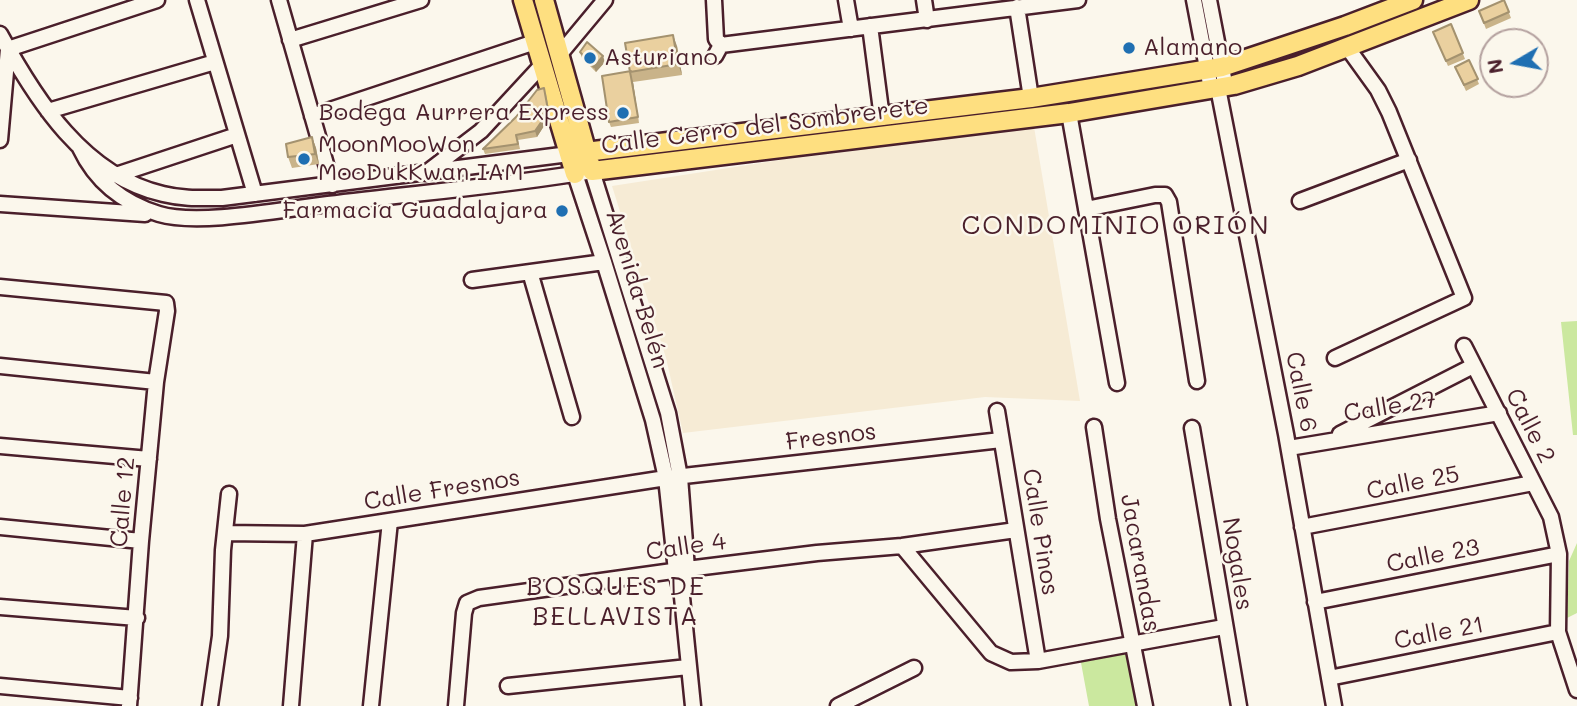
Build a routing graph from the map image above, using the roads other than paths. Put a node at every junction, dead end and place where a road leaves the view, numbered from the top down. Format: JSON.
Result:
{"nodes":[{"id":1,"x":157,"y":0,"type":"edge"},
{"id":2,"x":197,"y":0,"type":"edge"},
{"id":3,"x":279,"y":0,"type":"edge"},
{"id":4,"x":421,"y":0,"type":"edge"},
{"id":5,"x":523,"y":0,"type":"edge"},
{"id":6,"x":544,"y":0,"type":"edge"},
{"id":7,"x":605,"y":0,"type":"edge"},
{"id":8,"x":714,"y":0,"type":"edge"},
{"id":9,"x":846,"y":0,"type":"edge"},
{"id":10,"x":924,"y":0,"type":"edge"},
{"id":11,"x":1078,"y":0,"type":"edge"},
{"id":12,"x":1194,"y":0,"type":"edge"},
{"id":13,"x":1209,"y":0,"type":"edge"},
{"id":14,"x":1413,"y":0,"type":"edge"},
{"id":15,"x":1469,"y":0,"type":"edge"},
{"id":16,"x":1017,"y":8,"type":"junction"},
{"id":17,"x":927,"y":20,"type":"junction"},
{"id":18,"x":870,"y":26,"type":"junction"},
{"id":19,"x":851,"y":29,"type":"junction"},
{"id":20,"x":0,"y":34,"type":"edge"},
{"id":21,"x":290,"y":40,"type":"junction"},
{"id":22,"x":535,"y":42,"type":"junction"},
{"id":23,"x":1347,"y":47,"type":"junction"},
{"id":24,"x":8,"y":49,"type":"junction"},
{"id":25,"x":561,"y":54,"type":"junction"},
{"id":26,"x":215,"y":62,"type":"junction"},
{"id":27,"x":542,"y":65,"type":"junction"},
{"id":28,"x":1214,"y":68,"type":"junction"},
{"id":29,"x":3,"y":88,"type":"edge"},
{"id":30,"x":1218,"y":88,"type":"junction"},
{"id":31,"x":1031,"y":98,"type":"junction"},
{"id":32,"x":48,"y":111,"type":"junction"},
{"id":33,"x":1069,"y":113,"type":"junction"},
{"id":34,"x":312,"y":116,"type":"junction"},
{"id":35,"x":882,"y":118,"type":"junction"},
{"id":36,"x":237,"y":135,"type":"junction"},
{"id":37,"x":0,"y":139,"type":"edge"},
{"id":38,"x":80,"y":148,"type":"junction"},
{"id":39,"x":578,"y":153,"type":"junction"},
{"id":40,"x":1409,"y":160,"type":"junction"},
{"id":41,"x":583,"y":172,"type":"junction"},
{"id":42,"x":424,"y":174,"type":"junction"},
{"id":43,"x":116,"y":175,"type":"junction"},
{"id":44,"x":332,"y":185,"type":"junction"},
{"id":45,"x":255,"y":194,"type":"junction"},
{"id":46,"x":1300,"y":201,"type":"dead end"},
{"id":47,"x":0,"y":204,"type":"edge"},
{"id":48,"x":1086,"y":209,"type":"junction"},
{"id":49,"x":161,"y":215,"type":"junction"},
{"id":50,"x":604,"y":262,"type":"junction"},
{"id":51,"x":530,"y":272,"type":"junction"},
{"id":52,"x":472,"y":280,"type":"dead end"},
{"id":53,"x":0,"y":287,"type":"edge"},
{"id":54,"x":1464,"y":346,"type":"dead end"},
{"id":55,"x":1335,"y":358,"type":"dead end"},
{"id":56,"x":0,"y":366,"type":"edge"},
{"id":57,"x":1473,"y":366,"type":"junction"},
{"id":58,"x":1197,"y":381,"type":"dead end"},
{"id":59,"x":156,"y":382,"type":"junction"},
{"id":60,"x":1117,"y":383,"type":"dead end"},
{"id":61,"x":997,"y":411,"type":"dead end"},
{"id":62,"x":1499,"y":412,"type":"junction"},
{"id":63,"x":572,"y":417,"type":"dead end"},
{"id":64,"x":1094,"y":427,"type":"dead end"},
{"id":65,"x":1192,"y":428,"type":"dead end"},
{"id":66,"x":1001,"y":440,"type":"junction"},
{"id":67,"x":1326,"y":441,"type":"junction"},
{"id":68,"x":0,"y":446,"type":"edge"},
{"id":69,"x":1289,"y":448,"type":"junction"},
{"id":70,"x":149,"y":459,"type":"junction"},
{"id":71,"x":673,"y":478,"type":"junction"},
{"id":72,"x":1533,"y":483,"type":"junction"},
{"id":73,"x":229,"y":494,"type":"dead end"},
{"id":74,"x":390,"y":521,"type":"junction"},
{"id":75,"x":0,"y":527,"type":"edge"},
{"id":76,"x":1303,"y":527,"type":"junction"},
{"id":77,"x":1016,"y":530,"type":"junction"},
{"id":78,"x":225,"y":533,"type":"junction"},
{"id":79,"x":305,"y":534,"type":"junction"},
{"id":80,"x":141,"y":541,"type":"junction"},
{"id":81,"x":902,"y":546,"type":"junction"},
{"id":82,"x":1559,"y":554,"type":"junction"},
{"id":83,"x":682,"y":570,"type":"junction"},
{"id":84,"x":1315,"y":602,"type":"junction"},
{"id":85,"x":0,"y":607,"type":"edge"},
{"id":86,"x":137,"y":618,"type":"junction"},
{"id":87,"x":1224,"y":627,"type":"junction"},
{"id":88,"x":1558,"y":632,"type":"junction"},
{"id":89,"x":1132,"y":644,"type":"junction"},
{"id":90,"x":1038,"y":661,"type":"junction"},
{"id":91,"x":688,"y":667,"type":"junction"},
{"id":92,"x":914,"y":668,"type":"dead end"},
{"id":93,"x":1329,"y":678,"type":"junction"},
{"id":94,"x":0,"y":686,"type":"edge"},
{"id":95,"x":508,"y":686,"type":"dead end"},
{"id":96,"x":1577,"y":690,"type":"edge"},
{"id":97,"x":130,"y":702,"type":"edge"},
{"id":98,"x":210,"y":706,"type":"edge"},
{"id":99,"x":291,"y":706,"type":"edge"},
{"id":100,"x":371,"y":706,"type":"edge"},
{"id":101,"x":456,"y":706,"type":"edge"},
{"id":102,"x":693,"y":706,"type":"edge"},
{"id":103,"x":838,"y":706,"type":"edge"},
{"id":104,"x":1145,"y":706,"type":"edge"},
{"id":105,"x":1239,"y":706,"type":"edge"},
{"id":106,"x":1334,"y":706,"type":"edge"}],
"edges":[{"from":1,"to":24,"type":"street"},
{"from":2,"to":26,"type":"street"},
{"from":3,"to":21,"type":"street"},
{"from":4,"to":21,"type":"street"},
{"from":5,"to":22,"type":"main road","name":"Avenida Belén"},
{"from":6,"to":25,"type":"main road","name":"Avenida Belén"},
{"from":7,"to":25,"type":"street"},
{"from":8,"to":19,"type":"street"},
{"from":9,"to":19,"type":"street"},
{"from":10,"to":17,"type":"street"},
{"from":11,"to":16,"type":"street"},
{"from":12,"to":28,"type":"street"},
{"from":13,"to":28,"type":"street"},
{"from":14,"to":28,"type":"main road","name":"Calle Cerro del Sombrerete"},
{"from":15,"to":23,"type":"main road","name":"Calle Cerro del Sombrerete"},
{"from":16,"to":17,"type":"street"},
{"from":16,"to":31,"type":"street"},
{"from":17,"to":18,"type":"street"},
{"from":18,"to":19,"type":"street"},
{"from":18,"to":35,"type":"street"},
{"from":20,"to":24,"type":"street","name":"Calle Cerro del Sombrerete"},
{"from":21,"to":34,"type":"street"},
{"from":22,"to":27,"type":"main road","name":"Avenida Belén"},
{"from":22,"to":34,"type":"street"},
{"from":23,"to":30,"type":"main road","name":"Calle Cerro del Sombrerete"},
{"from":23,"to":40,"type":"street"},
{"from":24,"to":29,"type":"street"},
{"from":24,"to":32,"type":"street","name":"Calle Cerro del Sombrerete"},
{"from":25,"to":39,"type":"main road","name":"Avenida Belén"},
{"from":26,"to":32,"type":"street"},
{"from":26,"to":36,"type":"street"},
{"from":27,"to":39,"type":"main road","name":"Avenida Belén"},
{"from":27,"to":42,"type":"street"},
{"from":28,"to":30,"type":"street","name":"Calle 6"},
{"from":28,"to":31,"type":"main road","name":"Calle Cerro del Sombrerete"},
{"from":29,"to":37,"type":"street"},
{"from":30,"to":33,"type":"main road","name":"Calle Cerro del Sombrerete"},
{"from":30,"to":69,"type":"street","name":"Calle 6"},
{"from":31,"to":35,"type":"main road","name":"Calle Cerro del Sombrerete"},
{"from":32,"to":38,"type":"street","name":"Calle Cerro del Sombrerete"},
{"from":33,"to":41,"type":"main road","name":"Calle Cerro del Sombrerete"},
{"from":33,"to":48,"type":"street"},
{"from":34,"to":44,"type":"street"},
{"from":35,"to":39,"type":"main road","name":"Calle Cerro del Sombrerete"},
{"from":36,"to":43,"type":"street"},
{"from":36,"to":45,"type":"street"},
{"from":38,"to":43,"type":"street","name":"Calle Cerro del Sombrerete"},
{"from":38,"to":49,"type":"street","name":"Calle Cerro del Sombrerete"},
{"from":39,"to":41,"type":"main road","name":"Avenida Belén"},
{"from":39,"to":42,"type":"street","name":"Calle Cerro del Sombrerete"},
{"from":40,"to":46,"type":"street"},
{"from":40,"to":55,"type":"street"},
{"from":41,"to":49,"type":"street","name":"Calle Cerro del Sombrerete"},
{"from":41,"to":50,"type":"street","name":"Avenida Belén"},
{"from":41,"to":71,"type":"street","name":"Avenida Belén"},
{"from":42,"to":44,"type":"street","name":"Calle Cerro del Sombrerete"},
{"from":43,"to":45,"type":"street","name":"Calle Cerro del Sombrerete"},
{"from":44,"to":45,"type":"street","name":"Calle Cerro del Sombrerete"},
{"from":47,"to":49,"type":"street"},
{"from":48,"to":58,"type":"street"},
{"from":48,"to":60,"type":"street"},
{"from":50,"to":51,"type":"street"},
{"from":50,"to":71,"type":"street","name":"Avenida Belén"},
{"from":51,"to":52,"type":"street"},
{"from":51,"to":63,"type":"street"},
{"from":53,"to":59,"type":"street","name":"Calle 12"},
{"from":54,"to":57,"type":"street","name":"Calle 2"},
{"from":56,"to":59,"type":"street"},
{"from":57,"to":62,"type":"street","name":"Calle 2"},
{"from":57,"to":67,"type":"street"},
{"from":59,"to":70,"type":"street","name":"Calle 12"},
{"from":61,"to":66,"type":"street","name":"Calle Pinos"},
{"from":62,"to":67,"type":"street","name":"Calle 27"},
{"from":62,"to":72,"type":"street","name":"Calle 2"},
{"from":64,"to":89,"type":"street","name":"Jacarandas"},
{"from":65,"to":87,"type":"street","name":"Nogales"},
{"from":66,"to":71,"type":"street","name":"Fresnos"},
{"from":66,"to":77,"type":"street","name":"Calle Pinos"},
{"from":67,"to":69,"type":"street","name":"Calle 27"},
{"from":68,"to":70,"type":"street"},
{"from":69,"to":76,"type":"street","name":"Calle 6"},
{"from":70,"to":80,"type":"street","name":"Calle 12"},
{"from":71,"to":74,"type":"street","name":"Calle Fresnos"},
{"from":71,"to":83,"type":"street","name":"Avenida Belén"},
{"from":72,"to":76,"type":"street","name":"Calle 25"},
{"from":72,"to":82,"type":"street","name":"Calle 2"},
{"from":73,"to":78,"type":"street"},
{"from":74,"to":79,"type":"street","name":"Calle Fresnos"},
{"from":74,"to":100,"type":"street"},
{"from":75,"to":80,"type":"street"},
{"from":76,"to":84,"type":"street","name":"Calle 6"},
{"from":77,"to":81,"type":"street","name":"Calle 4"},
{"from":77,"to":90,"type":"street","name":"Calle Pinos"},
{"from":78,"to":79,"type":"street","name":"Calle Fresnos"},
{"from":78,"to":98,"type":"street"},
{"from":79,"to":99,"type":"street"},
{"from":80,"to":86,"type":"street","name":"Calle 12"},
{"from":81,"to":83,"type":"street","name":"Calle 4"},
{"from":81,"to":90,"type":"street"},
{"from":82,"to":84,"type":"street","name":"Calle 23"},
{"from":82,"to":88,"type":"street","name":"Calle 2"},
{"from":83,"to":91,"type":"street","name":"Avenida Belén"},
{"from":83,"to":101,"type":"street","name":"Calle 4"},
{"from":84,"to":93,"type":"street","name":"Calle 6"},
{"from":85,"to":86,"type":"street"},
{"from":86,"to":97,"type":"street","name":"Calle 12"},
{"from":87,"to":89,"type":"street"},
{"from":87,"to":105,"type":"street","name":"Nogales"},
{"from":88,"to":93,"type":"street","name":"Calle 21"},
{"from":88,"to":96,"type":"street","name":"Calle 2"},
{"from":89,"to":90,"type":"street"},
{"from":89,"to":104,"type":"street","name":"Jacarandas"},
{"from":91,"to":95,"type":"street"},
{"from":91,"to":102,"type":"street","name":"Avenida Belén"},
{"from":92,"to":103,"type":"street"},
{"from":93,"to":106,"type":"street","name":"Calle 6"},
{"from":94,"to":97,"type":"street"}]}
